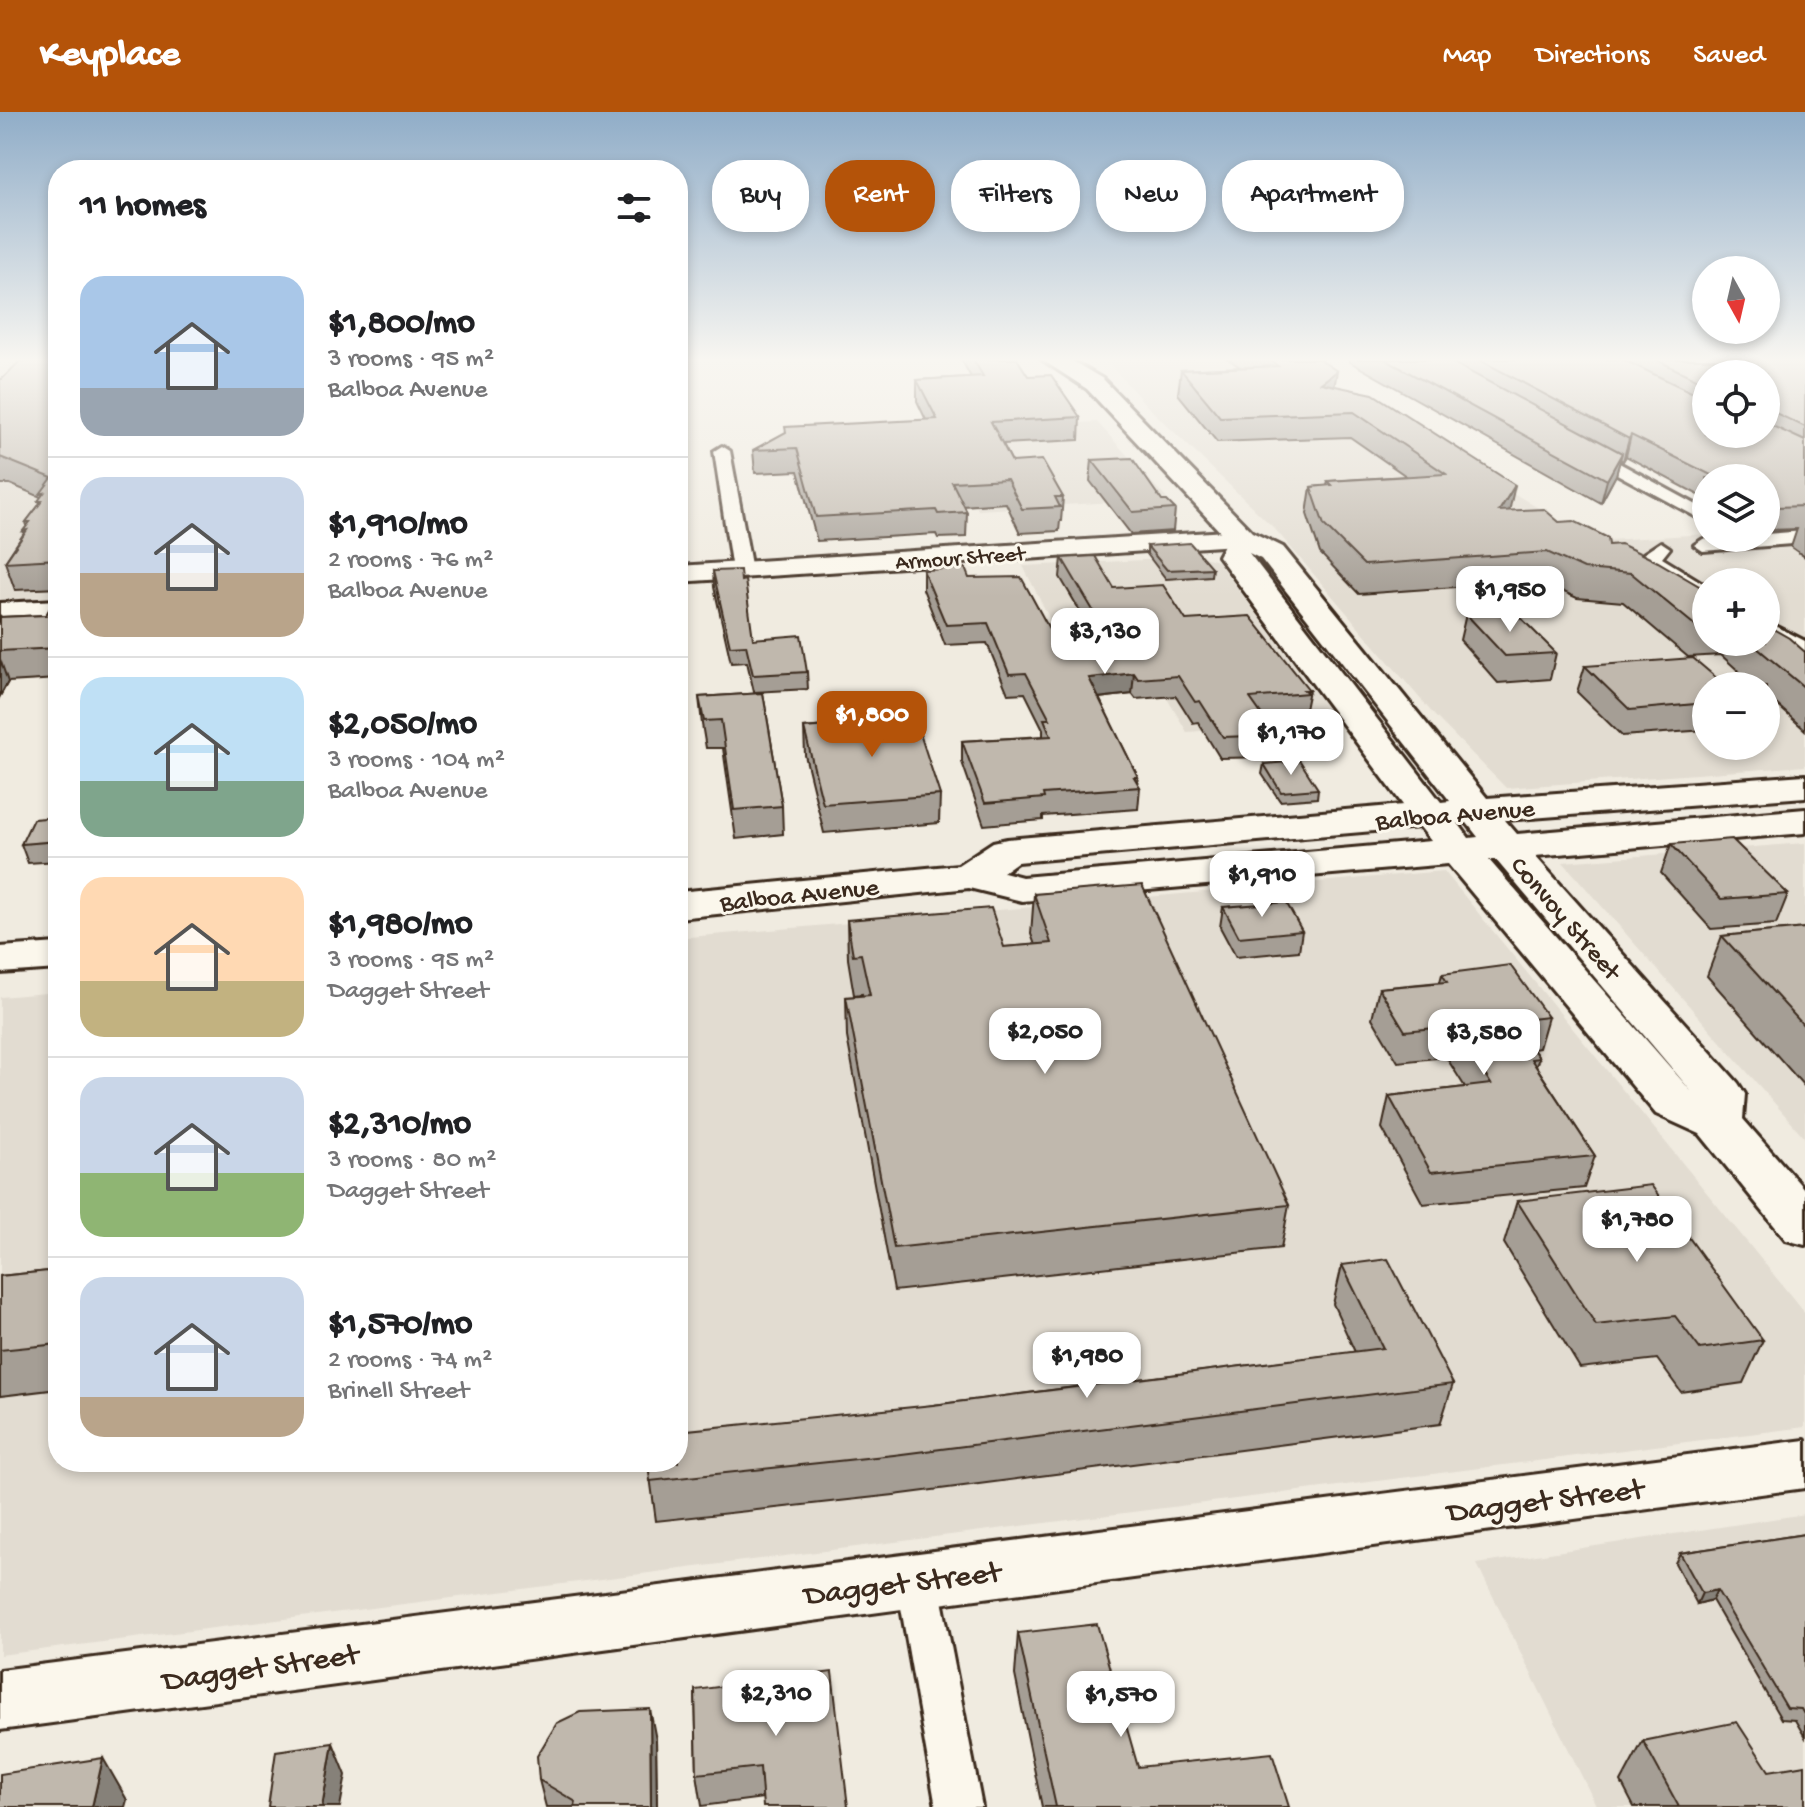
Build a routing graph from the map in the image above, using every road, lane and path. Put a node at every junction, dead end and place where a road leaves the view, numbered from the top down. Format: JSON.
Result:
{"nodes":[{"id":1,"x":1147,"y":438,"type":"edge"},
{"id":2,"x":1564,"y":438,"type":"edge"},
{"id":3,"x":722,"y":451,"type":"dead end"},
{"id":4,"x":1692,"y":509,"type":"edge"},
{"id":5,"x":1805,"y":537,"type":"edge"},
{"id":6,"x":1242,"y":538,"type":"junction"},
{"id":7,"x":1780,"y":538,"type":"edge"},
{"id":8,"x":1657,"y":555,"type":"dead end"},
{"id":9,"x":742,"y":570,"type":"junction"},
{"id":10,"x":688,"y":573,"type":"edge"},
{"id":11,"x":1692,"y":582,"type":"edge"},
{"id":12,"x":48,"y":610,"type":"edge"},
{"id":13,"x":0,"y":612,"type":"edge"},
{"id":14,"x":1780,"y":635,"type":"edge"},
{"id":15,"x":1805,"y":650,"type":"edge"},
{"id":16,"x":1805,"y":786,"type":"edge"},
{"id":17,"x":1478,"y":810,"type":"junction"},
{"id":18,"x":1805,"y":821,"type":"edge"},
{"id":19,"x":1443,"y":831,"type":"junction"},
{"id":20,"x":1505,"y":845,"type":"junction"},
{"id":21,"x":688,"y":904,"type":"edge"},
{"id":22,"x":48,"y":957,"type":"edge"},
{"id":23,"x":0,"y":960,"type":"edge"},
{"id":24,"x":1718,"y":1122,"type":"junction"},
{"id":25,"x":1805,"y":1226,"type":"edge"},
{"id":26,"x":1805,"y":1464,"type":"edge"},
{"id":27,"x":917,"y":1579,"type":"junction"},
{"id":28,"x":0,"y":1700,"type":"edge"},
{"id":29,"x":959,"y":1807,"type":"edge"}],
"edges":[{"from":1,"to":6,"type":"main road","name":"Convoy Street"},
{"from":2,"to":4,"type":"street"},
{"from":3,"to":9,"type":"street"},
{"from":5,"to":7,"type":"street"},
{"from":6,"to":9,"type":"street","name":"Armour Street"},
{"from":6,"to":17,"type":"main road","name":"Convoy Street"},
{"from":6,"to":19,"type":"main road","name":"Convoy Street"},
{"from":8,"to":11,"type":"street"},
{"from":9,"to":10,"type":"street","name":"Armour Street"},
{"from":12,"to":13,"type":"street"},
{"from":14,"to":15,"type":"street"},
{"from":16,"to":17,"type":"main road","name":"Balboa Avenue"},
{"from":17,"to":19,"type":"main road","name":"Balboa Avenue"},
{"from":17,"to":20,"type":"main road","name":"Convoy Street"},
{"from":18,"to":20,"type":"main road","name":"Balboa Avenue"},
{"from":19,"to":20,"type":"main road","name":"Balboa Avenue"},
{"from":19,"to":21,"type":"main road","name":"Balboa Avenue"},
{"from":19,"to":24,"type":"main road","name":"Convoy Street"},
{"from":20,"to":24,"type":"main road","name":"Convoy Street"},
{"from":22,"to":23,"type":"main road"},
{"from":24,"to":25,"type":"main road","name":"Convoy Street"},
{"from":26,"to":27,"type":"street","name":"Dagget Street"},
{"from":27,"to":28,"type":"street","name":"Dagget Street"},
{"from":27,"to":29,"type":"street"}]}
